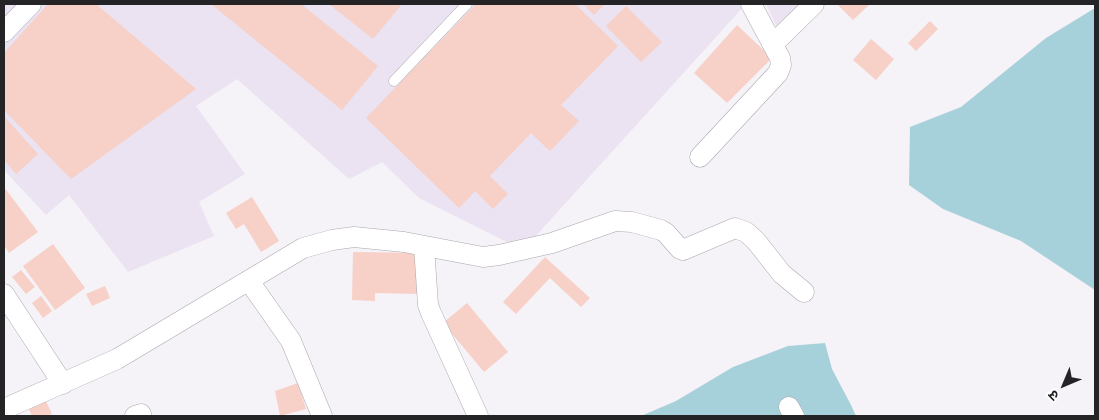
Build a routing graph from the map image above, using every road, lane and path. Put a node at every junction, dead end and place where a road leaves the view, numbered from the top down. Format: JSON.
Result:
{"nodes":[{"id":1,"x":31,"y":4,"type":"edge"},
{"id":2,"x":467,"y":4,"type":"edge"},
{"id":3,"x":751,"y":4,"type":"edge"},
{"id":4,"x":814,"y":4,"type":"edge"},
{"id":5,"x":4,"y":32,"type":"edge"},
{"id":6,"x":773,"y":44,"type":"junction"},
{"id":7,"x":394,"y":81,"type":"dead end"},
{"id":8,"x":700,"y":157,"type":"dead end"},
{"id":9,"x":424,"y":246,"type":"junction"},
{"id":10,"x":249,"y":281,"type":"junction"},
{"id":11,"x":804,"y":292,"type":"dead end"},
{"id":12,"x":4,"y":294,"type":"edge"},
{"id":13,"x":63,"y":384,"type":"junction"},
{"id":14,"x":4,"y":409,"type":"edge"},
{"id":15,"x":322,"y":416,"type":"edge"},
{"id":16,"x":478,"y":416,"type":"edge"}],
"edges":[{"from":1,"to":5,"type":"street"},
{"from":2,"to":7,"type":"lane"},
{"from":3,"to":6,"type":"street"},
{"from":4,"to":6,"type":"street"},
{"from":6,"to":8,"type":"street"},
{"from":9,"to":10,"type":"street"},
{"from":9,"to":11,"type":"street"},
{"from":9,"to":16,"type":"street"},
{"from":10,"to":13,"type":"street"},
{"from":10,"to":15,"type":"street"},
{"from":12,"to":13,"type":"street"},
{"from":13,"to":14,"type":"street"}]}
